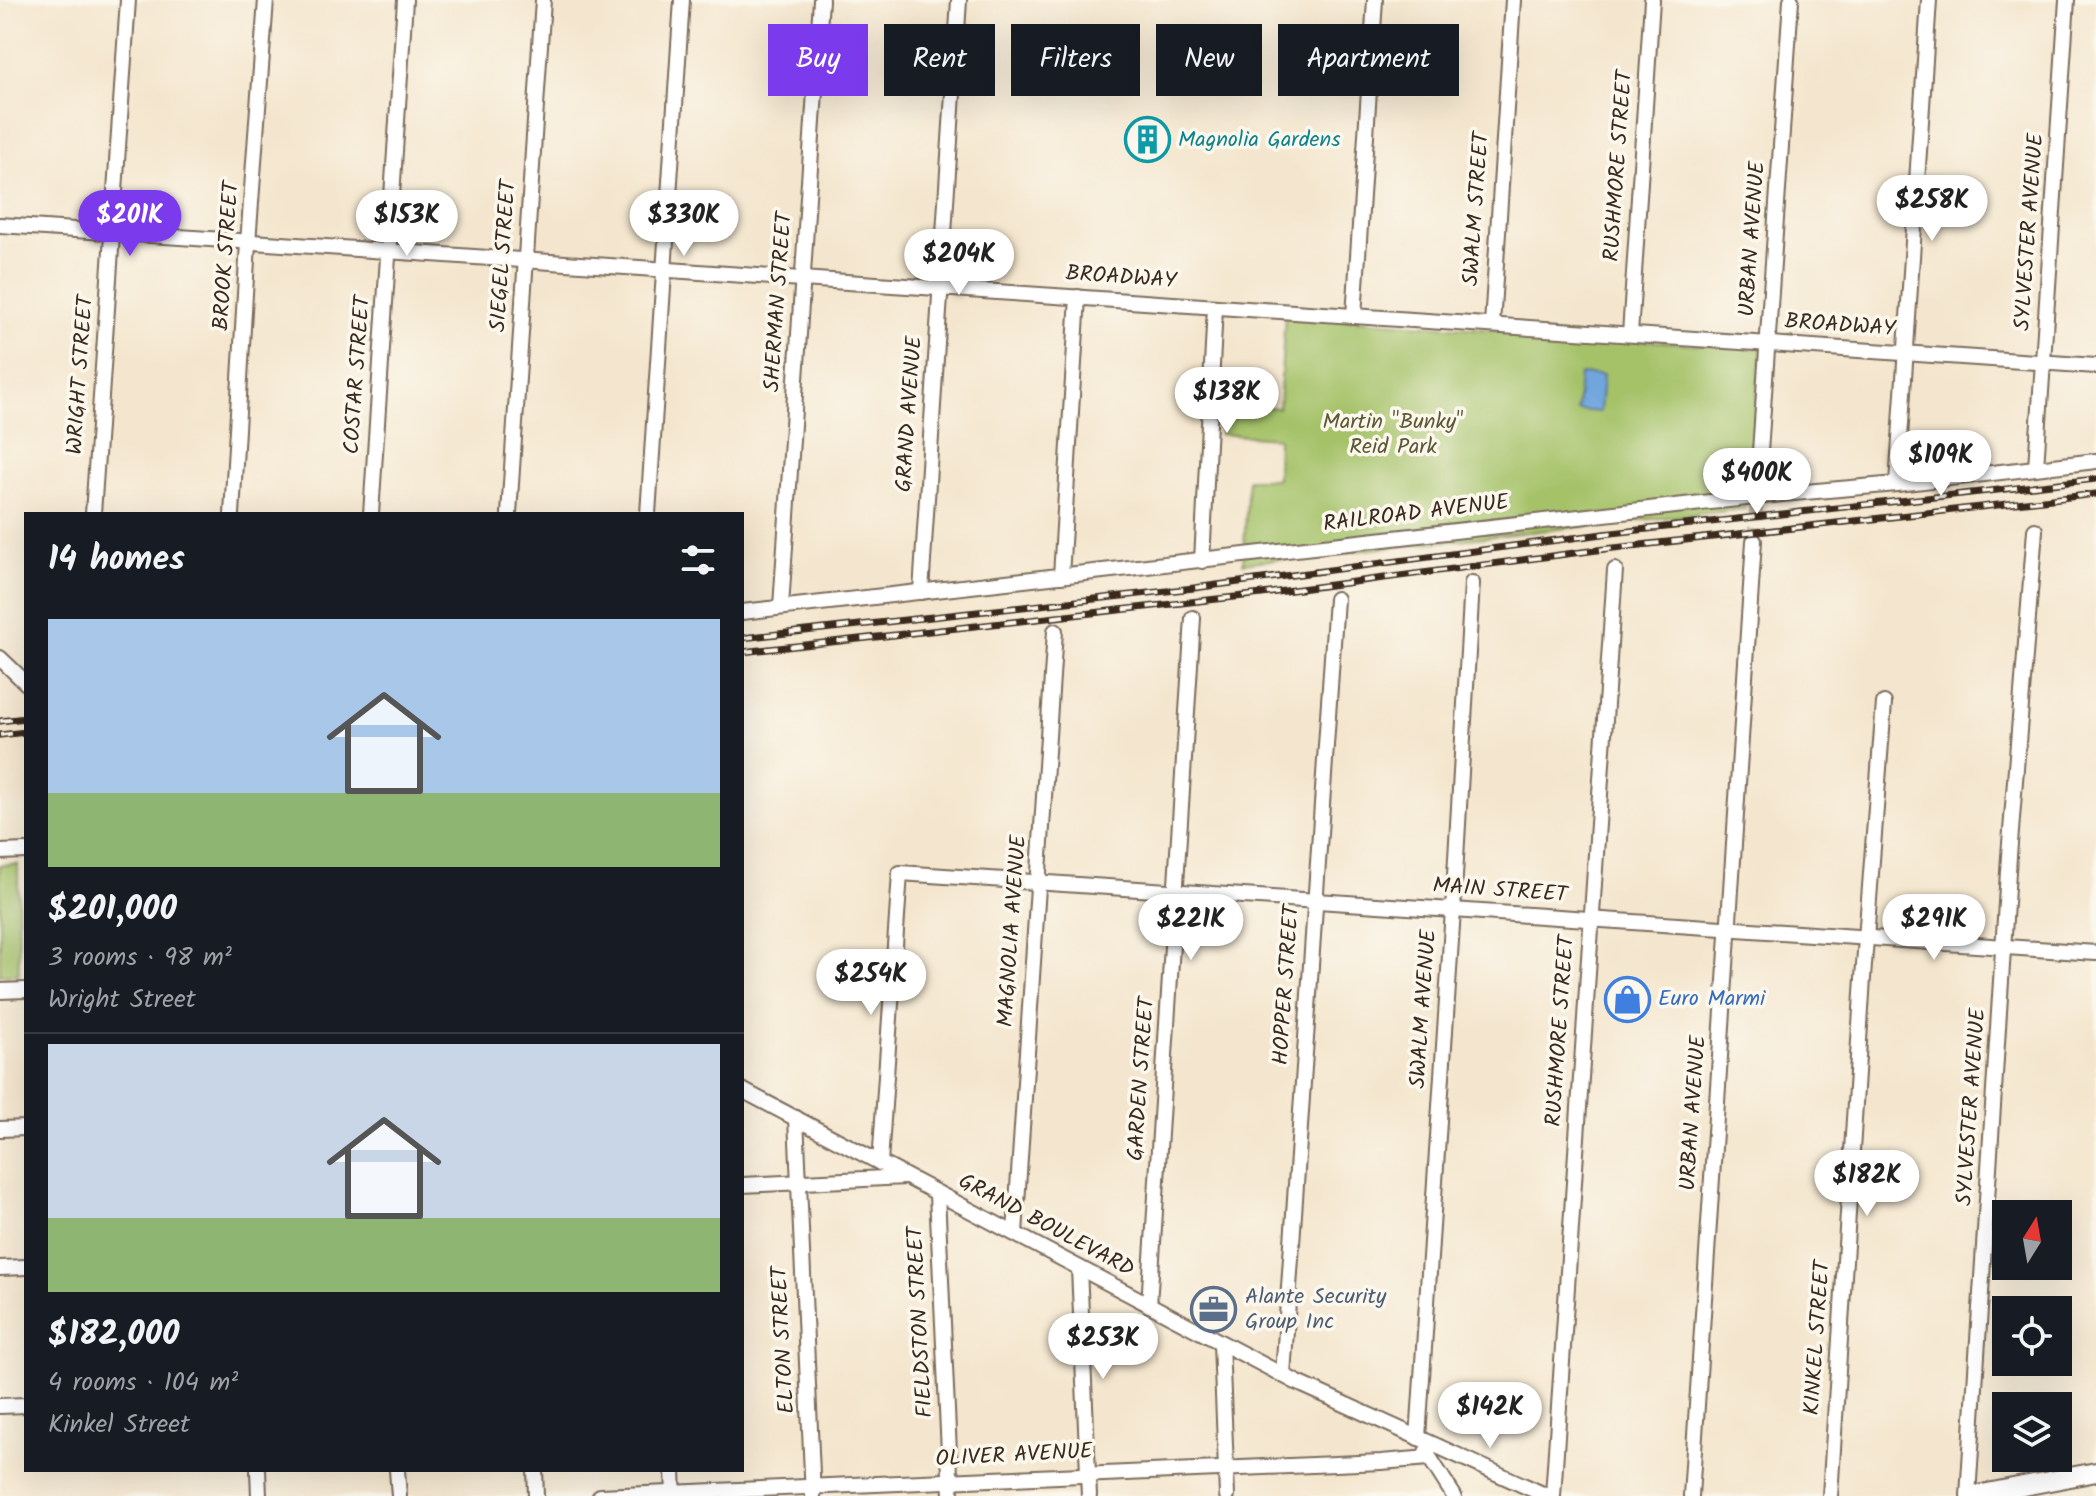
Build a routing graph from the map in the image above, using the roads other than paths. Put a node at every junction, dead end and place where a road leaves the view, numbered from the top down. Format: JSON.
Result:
{"nodes":[{"id":1,"x":128,"y":0,"type":"edge"},
{"id":2,"x":266,"y":0,"type":"edge"},
{"id":3,"x":405,"y":0,"type":"edge"},
{"id":4,"x":543,"y":0,"type":"edge"},
{"id":5,"x":682,"y":0,"type":"edge"},
{"id":6,"x":821,"y":0,"type":"edge"},
{"id":7,"x":959,"y":0,"type":"edge"},
{"id":8,"x":1375,"y":0,"type":"edge"},
{"id":9,"x":1513,"y":0,"type":"edge"},
{"id":10,"x":1652,"y":0,"type":"edge"},
{"id":11,"x":1791,"y":0,"type":"edge"},
{"id":12,"x":1929,"y":0,"type":"edge"},
{"id":13,"x":2067,"y":0,"type":"edge"},
{"id":14,"x":0,"y":225,"type":"edge"},
{"id":15,"x":113,"y":232,"type":"junction"},
{"id":16,"x":248,"y":243,"type":"junction"},
{"id":17,"x":388,"y":252,"type":"junction"},
{"id":18,"x":526,"y":260,"type":"junction"},
{"id":19,"x":664,"y":270,"type":"junction"},
{"id":20,"x":802,"y":279,"type":"junction"},
{"id":21,"x":940,"y":288,"type":"junction"},
{"id":22,"x":1078,"y":297,"type":"junction"},
{"id":23,"x":1215,"y":307,"type":"junction"},
{"id":24,"x":1354,"y":316,"type":"junction"},
{"id":25,"x":1492,"y":325,"type":"junction"},
{"id":26,"x":1630,"y":334,"type":"junction"},
{"id":27,"x":1768,"y":343,"type":"junction"},
{"id":28,"x":1905,"y":353,"type":"junction"},
{"id":29,"x":2043,"y":362,"type":"junction"},
{"id":30,"x":2096,"y":366,"type":"edge"},
{"id":31,"x":2096,"y":461,"type":"edge"},
{"id":32,"x":2036,"y":467,"type":"junction"},
{"id":33,"x":1758,"y":481,"type":"tunnel mouth"},
{"id":34,"x":1897,"y":484,"type":"junction"},
{"id":35,"x":93,"y":512,"type":"edge"},
{"id":36,"x":232,"y":512,"type":"edge"},
{"id":37,"x":371,"y":512,"type":"edge"},
{"id":38,"x":509,"y":512,"type":"edge"},
{"id":39,"x":648,"y":512,"type":"edge"},
{"id":40,"x":2035,"y":530,"type":"dead end"},
{"id":41,"x":1754,"y":541,"type":"tunnel mouth"},
{"id":42,"x":1202,"y":561,"type":"junction"},
{"id":43,"x":1615,"y":570,"type":"dead end"},
{"id":44,"x":1061,"y":576,"type":"junction"},
{"id":45,"x":1472,"y":583,"type":"dead end"},
{"id":46,"x":921,"y":592,"type":"junction"},
{"id":47,"x":1336,"y":599,"type":"dead end"},
{"id":48,"x":781,"y":607,"type":"junction"},
{"id":49,"x":744,"y":612,"type":"edge"},
{"id":50,"x":1193,"y":618,"type":"dead end"},
{"id":51,"x":1055,"y":631,"type":"dead end"},
{"id":52,"x":0,"y":658,"type":"edge"},
{"id":53,"x":24,"y":681,"type":"edge"},
{"id":54,"x":1884,"y":703,"type":"dead end"},
{"id":55,"x":24,"y":851,"type":"edge"},
{"id":56,"x":0,"y":852,"type":"edge"},
{"id":57,"x":1038,"y":883,"type":"junction"},
{"id":58,"x":1177,"y":892,"type":"junction"},
{"id":59,"x":1315,"y":901,"type":"junction"},
{"id":60,"x":1453,"y":910,"type":"junction"},
{"id":61,"x":1591,"y":920,"type":"junction"},
{"id":62,"x":1728,"y":929,"type":"junction"},
{"id":63,"x":1867,"y":938,"type":"junction"},
{"id":64,"x":2004,"y":947,"type":"junction"},
{"id":65,"x":2096,"y":953,"type":"edge"},
{"id":66,"x":24,"y":990,"type":"edge"},
{"id":67,"x":0,"y":991,"type":"edge"},
{"id":68,"x":744,"y":1091,"type":"edge"},
{"id":69,"x":796,"y":1118,"type":"junction"},
{"id":70,"x":24,"y":1128,"type":"edge"},
{"id":71,"x":0,"y":1129,"type":"edge"},
{"id":72,"x":880,"y":1163,"type":"junction"},
{"id":73,"x":907,"y":1177,"type":"junction"},
{"id":74,"x":799,"y":1183,"type":"junction"},
{"id":75,"x":744,"y":1185,"type":"edge"},
{"id":76,"x":937,"y":1194,"type":"junction"},
{"id":77,"x":1015,"y":1233,"type":"junction"},
{"id":78,"x":24,"y":1267,"type":"edge"},
{"id":79,"x":0,"y":1268,"type":"edge"},
{"id":80,"x":1079,"y":1268,"type":"junction"},
{"id":81,"x":1149,"y":1305,"type":"junction"},
{"id":82,"x":1221,"y":1343,"type":"junction"},
{"id":83,"x":1283,"y":1375,"type":"junction"},
{"id":84,"x":24,"y":1405,"type":"edge"},
{"id":85,"x":0,"y":1406,"type":"edge"},
{"id":86,"x":1418,"y":1438,"type":"junction"},
{"id":87,"x":1429,"y":1458,"type":"junction"},
{"id":88,"x":1226,"y":1469,"type":"junction"},
{"id":89,"x":258,"y":1472,"type":"edge"},
{"id":90,"x":397,"y":1472,"type":"edge"},
{"id":91,"x":535,"y":1472,"type":"edge"},
{"id":92,"x":673,"y":1472,"type":"edge"},
{"id":93,"x":2096,"y":1472,"type":"edge"},
{"id":94,"x":1088,"y":1475,"type":"junction"},
{"id":95,"x":950,"y":1488,"type":"edge"},
{"id":96,"x":812,"y":1491,"type":"edge"},
{"id":97,"x":674,"y":1494,"type":"edge"},
{"id":98,"x":259,"y":1496,"type":"edge"},
{"id":99,"x":399,"y":1496,"type":"edge"},
{"id":100,"x":536,"y":1496,"type":"edge"},
{"id":101,"x":600,"y":1496,"type":"edge"},
{"id":102,"x":1089,"y":1496,"type":"edge"},
{"id":103,"x":1227,"y":1496,"type":"edge"},
{"id":104,"x":1454,"y":1496,"type":"edge"},
{"id":105,"x":1547,"y":1496,"type":"edge"},
{"id":106,"x":1553,"y":1496,"type":"edge"},
{"id":107,"x":1691,"y":1496,"type":"edge"},
{"id":108,"x":1830,"y":1496,"type":"edge"},
{"id":109,"x":1970,"y":1496,"type":"edge"}],
"edges":[{"from":1,"to":15,"type":"street","name":"WRIGHT STREET"},
{"from":2,"to":16,"type":"street","name":"BROOK STREET"},
{"from":3,"to":17,"type":"street","name":"COSTAR STREET"},
{"from":4,"to":18,"type":"street","name":"SIEGEL STREET"},
{"from":5,"to":19,"type":"street"},
{"from":6,"to":20,"type":"street","name":"SHERMAN STREET"},
{"from":7,"to":21,"type":"street","name":"GRAND AVENUE"},
{"from":8,"to":24,"type":"street"},
{"from":9,"to":25,"type":"street","name":"SWALM STREET"},
{"from":10,"to":26,"type":"street","name":"RUSHMORE STREET"},
{"from":11,"to":27,"type":"street","name":"URBAN AVENUE"},
{"from":12,"to":28,"type":"street"},
{"from":13,"to":29,"type":"street","name":"SYLVESTER AVENUE"},
{"from":14,"to":15,"type":"street","name":"BROADWAY"},
{"from":15,"to":16,"type":"street","name":"BROADWAY"},
{"from":15,"to":35,"type":"street","name":"WRIGHT STREET"},
{"from":16,"to":17,"type":"street","name":"BROADWAY"},
{"from":16,"to":36,"type":"street","name":"BROOK STREET"},
{"from":17,"to":18,"type":"street","name":"BROADWAY"},
{"from":17,"to":37,"type":"street","name":"COSTAR STREET"},
{"from":18,"to":19,"type":"street","name":"BROADWAY"},
{"from":18,"to":38,"type":"street","name":"SIEGEL STREET"},
{"from":19,"to":20,"type":"street","name":"BROADWAY"},
{"from":19,"to":39,"type":"street"},
{"from":20,"to":21,"type":"street","name":"BROADWAY"},
{"from":20,"to":48,"type":"street","name":"SHERMAN STREET"},
{"from":21,"to":22,"type":"street","name":"BROADWAY"},
{"from":21,"to":46,"type":"street","name":"GRAND AVENUE"},
{"from":22,"to":23,"type":"street","name":"BROADWAY"},
{"from":22,"to":44,"type":"street"},
{"from":23,"to":24,"type":"street","name":"BROADWAY"},
{"from":23,"to":42,"type":"street"},
{"from":24,"to":25,"type":"street","name":"BROADWAY"},
{"from":25,"to":26,"type":"street","name":"BROADWAY"},
{"from":26,"to":27,"type":"street","name":"BROADWAY"},
{"from":27,"to":28,"type":"street","name":"BROADWAY"},
{"from":27,"to":33,"type":"street","name":"URBAN AVENUE"},
{"from":28,"to":29,"type":"street","name":"BROADWAY"},
{"from":28,"to":34,"type":"street"},
{"from":29,"to":30,"type":"street","name":"BROADWAY"},
{"from":29,"to":32,"type":"street","name":"SYLVESTER AVENUE"},
{"from":31,"to":32,"type":"street","name":"RAILROAD AVENUE"},
{"from":32,"to":34,"type":"street","name":"RAILROAD AVENUE"},
{"from":34,"to":42,"type":"street","name":"RAILROAD AVENUE","bridge":true},
{"from":40,"to":64,"type":"street","name":"SYLVESTER AVENUE"},
{"from":41,"to":62,"type":"street","name":"URBAN AVENUE"},
{"from":42,"to":44,"type":"street","name":"RAILROAD AVENUE"},
{"from":43,"to":61,"type":"street","name":"RUSHMORE STREET"},
{"from":44,"to":46,"type":"street","name":"RAILROAD AVENUE"},
{"from":45,"to":60,"type":"street","name":"SWALM AVENUE"},
{"from":46,"to":48,"type":"street","name":"RAILROAD AVENUE"},
{"from":47,"to":59,"type":"street","name":"HOPPER STREET"},
{"from":48,"to":49,"type":"street","name":"RAILROAD AVENUE"},
{"from":50,"to":58,"type":"street","name":"GARDEN STREET"},
{"from":51,"to":57,"type":"street","name":"MAGNOLIA AVENUE"},
{"from":52,"to":53,"type":"street"},
{"from":54,"to":63,"type":"street","name":"KINKEL STREET"},
{"from":55,"to":56,"type":"street"},
{"from":57,"to":58,"type":"street","name":"MAIN STREET"},
{"from":57,"to":72,"type":"street","name":"MAIN STREET"},
{"from":57,"to":77,"type":"street","name":"MAGNOLIA AVENUE"},
{"from":58,"to":59,"type":"street","name":"MAIN STREET"},
{"from":58,"to":81,"type":"street","name":"GARDEN STREET"},
{"from":59,"to":60,"type":"street","name":"MAIN STREET"},
{"from":59,"to":83,"type":"street","name":"HOPPER STREET"},
{"from":60,"to":61,"type":"street","name":"MAIN STREET"},
{"from":60,"to":86,"type":"street","name":"SWALM AVENUE"},
{"from":61,"to":62,"type":"street","name":"MAIN STREET"},
{"from":61,"to":106,"type":"street","name":"RUSHMORE STREET"},
{"from":62,"to":63,"type":"street","name":"MAIN STREET"},
{"from":62,"to":107,"type":"street","name":"URBAN AVENUE"},
{"from":63,"to":64,"type":"street","name":"MAIN STREET"},
{"from":63,"to":108,"type":"street","name":"KINKEL STREET"},
{"from":64,"to":65,"type":"street","name":"MAIN STREET"},
{"from":64,"to":109,"type":"street","name":"SYLVESTER AVENUE"},
{"from":66,"to":67,"type":"street"},
{"from":68,"to":69,"type":"street","name":"GRAND BOULEVARD"},
{"from":69,"to":72,"type":"street","name":"GRAND BOULEVARD"},
{"from":69,"to":74,"type":"street","name":"ELTON STREET"},
{"from":70,"to":71,"type":"street"},
{"from":72,"to":73,"type":"street","name":"GRAND BOULEVARD"},
{"from":73,"to":74,"type":"street"},
{"from":73,"to":76,"type":"street","name":"GRAND BOULEVARD"},
{"from":74,"to":75,"type":"street"},
{"from":74,"to":96,"type":"street","name":"ELTON STREET"},
{"from":76,"to":77,"type":"street","name":"GRAND BOULEVARD"},
{"from":76,"to":95,"type":"street","name":"FIELDSTON STREET"},
{"from":77,"to":80,"type":"street","name":"GRAND BOULEVARD"},
{"from":78,"to":79,"type":"street"},
{"from":80,"to":81,"type":"street","name":"GRAND BOULEVARD"},
{"from":80,"to":94,"type":"street"},
{"from":81,"to":82,"type":"street","name":"GRAND BOULEVARD"},
{"from":82,"to":83,"type":"street","name":"GRAND BOULEVARD"},
{"from":82,"to":88,"type":"street"},
{"from":83,"to":86,"type":"street","name":"GRAND BOULEVARD"},
{"from":84,"to":85,"type":"street"},
{"from":86,"to":87,"type":"street"},
{"from":86,"to":105,"type":"street","name":"GRAND BOULEVARD"},
{"from":87,"to":88,"type":"street","name":"OLIVER AVENUE"},
{"from":87,"to":104,"type":"street"},
{"from":88,"to":94,"type":"street","name":"OLIVER AVENUE"},
{"from":88,"to":103,"type":"street"},
{"from":89,"to":98,"type":"street"},
{"from":90,"to":99,"type":"street"},
{"from":91,"to":100,"type":"street"},
{"from":92,"to":97,"type":"street"},
{"from":93,"to":109,"type":"main road"},
{"from":94,"to":95,"type":"street","name":"OLIVER AVENUE"},
{"from":94,"to":102,"type":"street"},
{"from":95,"to":96,"type":"street","name":"OLIVER AVENUE"},
{"from":96,"to":97,"type":"street","name":"OLIVER AVENUE"},
{"from":97,"to":101,"type":"street","name":"OLIVER AVENUE"}]}
